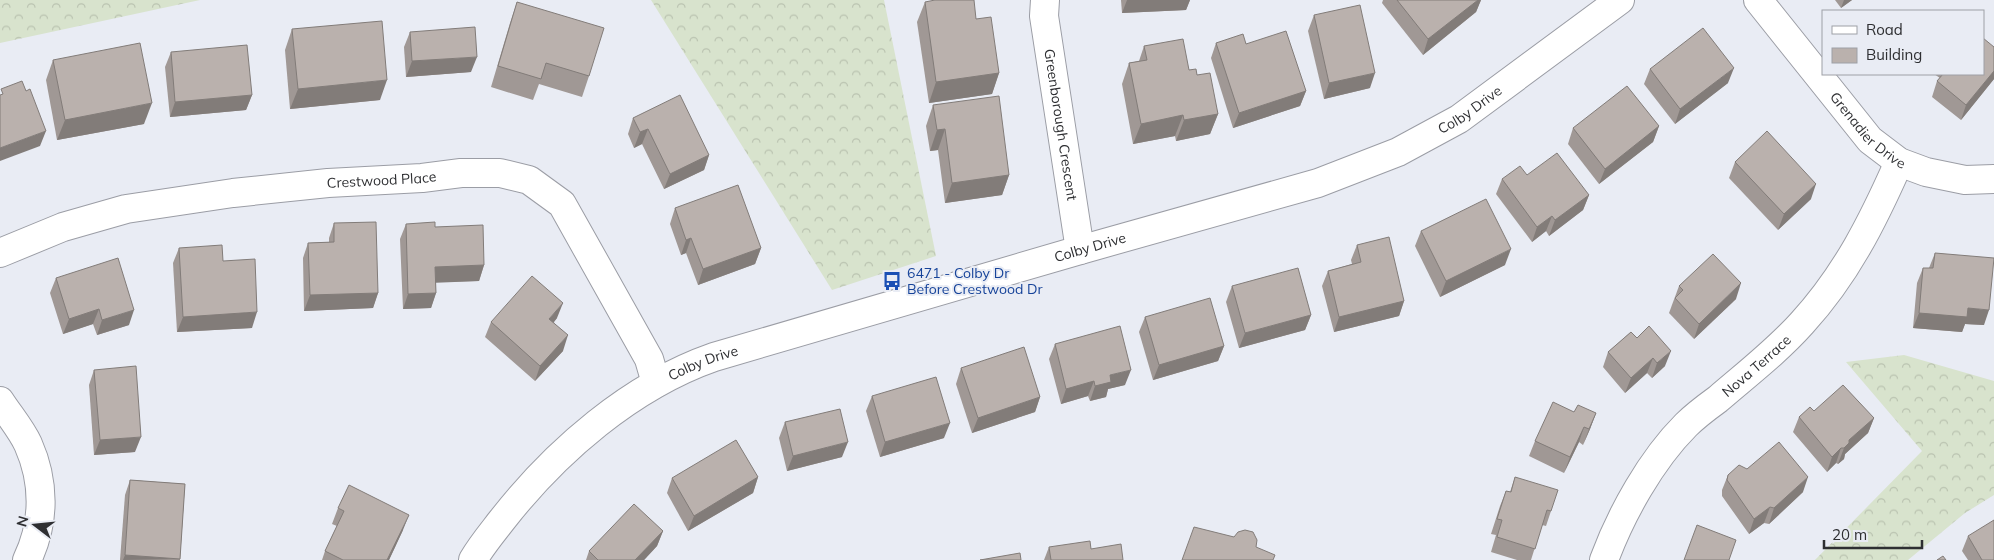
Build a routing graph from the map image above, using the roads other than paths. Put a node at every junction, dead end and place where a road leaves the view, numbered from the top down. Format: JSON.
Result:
{"nodes":[{"id":1,"x":1045,"y":0,"type":"edge"},
{"id":2,"x":1620,"y":0,"type":"edge"},
{"id":3,"x":1758,"y":0,"type":"edge"},
{"id":4,"x":1899,"y":162,"type":"junction"},
{"id":5,"x":1994,"y":179,"type":"edge"},
{"id":6,"x":1080,"y":250,"type":"junction"},
{"id":7,"x":0,"y":253,"type":"edge"},
{"id":8,"x":656,"y":383,"type":"junction"},
{"id":9,"x":0,"y":401,"type":"edge"},
{"id":10,"x":27,"y":560,"type":"edge"},
{"id":11,"x":473,"y":560,"type":"edge"},
{"id":12,"x":1604,"y":560,"type":"edge"}],
"edges":[{"from":1,"to":6,"type":"street","name":"Greenborough Crescent"},
{"from":2,"to":6,"type":"street","name":"Colby Drive"},
{"from":3,"to":4,"type":"street","name":"Grenadier Drive"},
{"from":4,"to":5,"type":"street","name":"Grenadier Drive"},
{"from":4,"to":12,"type":"street","name":"Nova Terrace"},
{"from":6,"to":8,"type":"street","name":"Colby Drive"},
{"from":7,"to":8,"type":"street","name":"Crestwood Place"},
{"from":8,"to":11,"type":"street","name":"Colby Drive"},
{"from":9,"to":10,"type":"street"}]}
